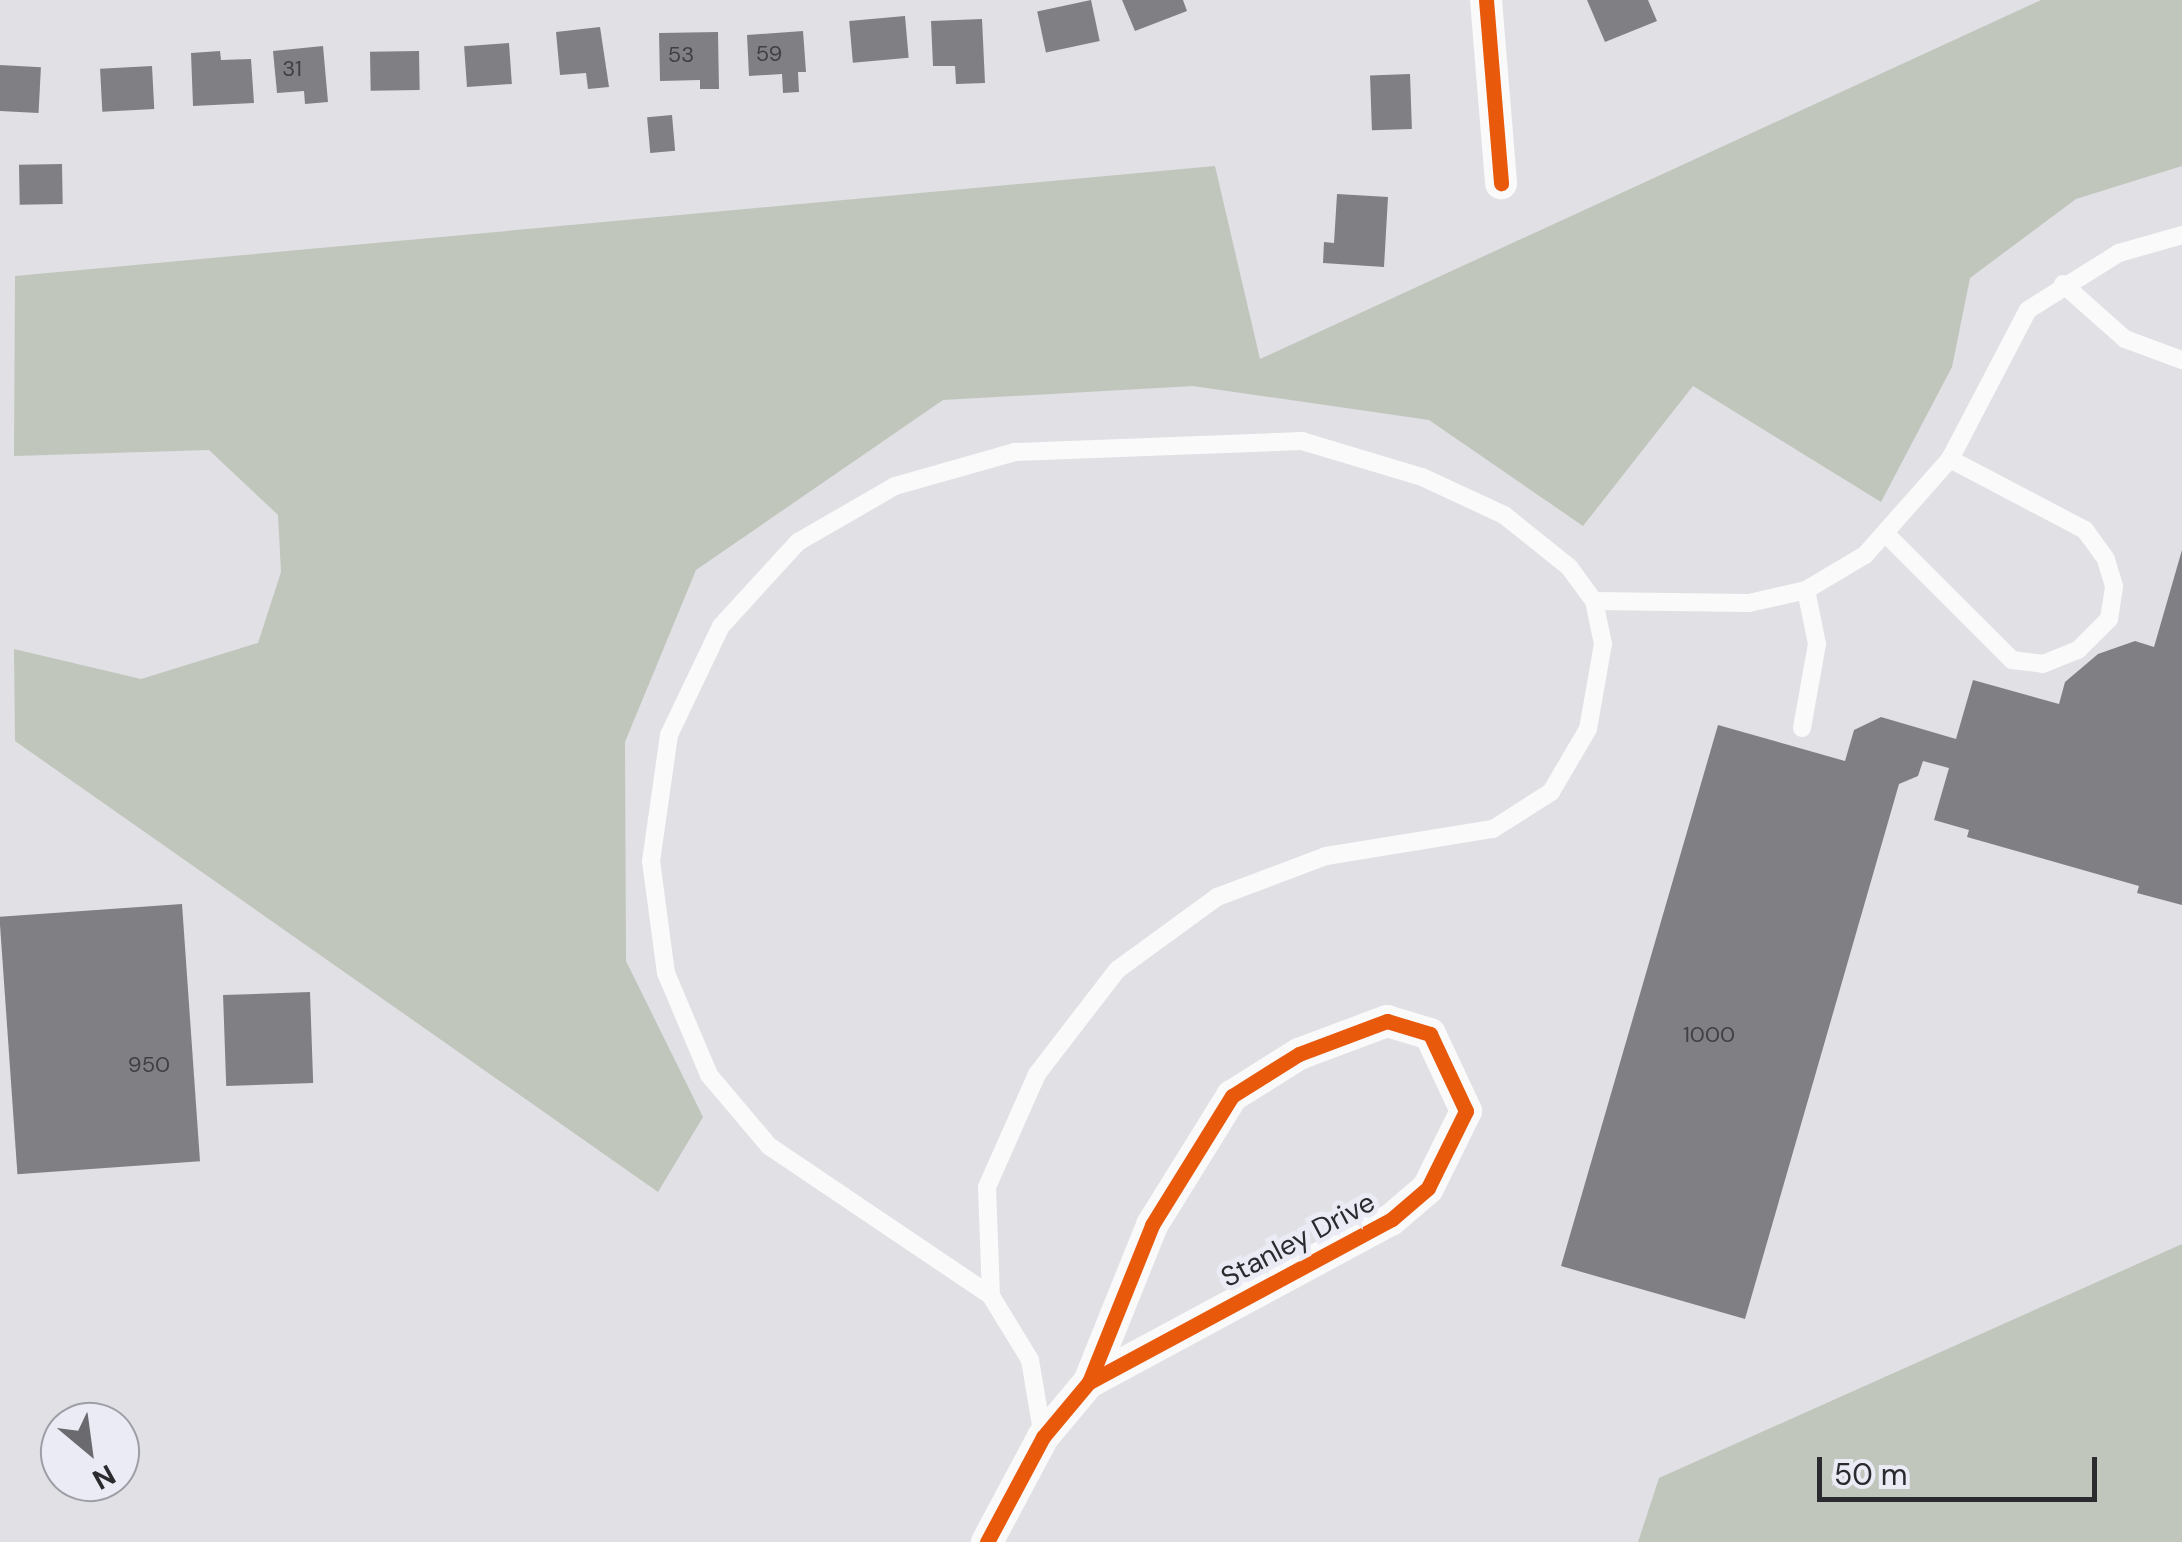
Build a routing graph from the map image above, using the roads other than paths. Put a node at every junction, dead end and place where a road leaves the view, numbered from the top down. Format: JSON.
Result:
{"nodes":[{"id":1,"x":1486,"y":0,"type":"edge"},
{"id":2,"x":1501,"y":183,"type":"dead end"},
{"id":3,"x":2182,"y":235,"type":"edge"},
{"id":4,"x":2063,"y":284,"type":"junction"},
{"id":5,"x":2182,"y":360,"type":"edge"},
{"id":6,"x":1950,"y":459,"type":"junction"},
{"id":7,"x":1887,"y":534,"type":"junction"},
{"id":8,"x":1806,"y":590,"type":"junction"},
{"id":9,"x":1594,"y":600,"type":"junction"},
{"id":10,"x":1802,"y":728,"type":"dead end"},
{"id":11,"x":991,"y":1296,"type":"junction"},
{"id":12,"x":1089,"y":1382,"type":"junction"},
{"id":13,"x":1043,"y":1438,"type":"junction"},
{"id":14,"x":988,"y":1542,"type":"edge"}],
"edges":[{"from":1,"to":2,"type":"street"},
{"from":3,"to":4,"type":"lane"},
{"from":4,"to":5,"type":"lane"},
{"from":4,"to":6,"type":"lane"},
{"from":6,"to":7,"type":"lane"},
{"from":6,"to":7,"type":"lane"},
{"from":7,"to":8,"type":"lane"},
{"from":8,"to":9,"type":"lane"},
{"from":8,"to":10,"type":"lane"},
{"from":9,"to":11,"type":"lane"},
{"from":9,"to":11,"type":"lane"},
{"from":11,"to":13,"type":"lane"},
{"from":12,"to":12,"type":"street","name":"Stanley Drive"},
{"from":12,"to":13,"type":"street","name":"Stanley Drive"},
{"from":13,"to":14,"type":"street","name":"Stanley Drive"}]}
